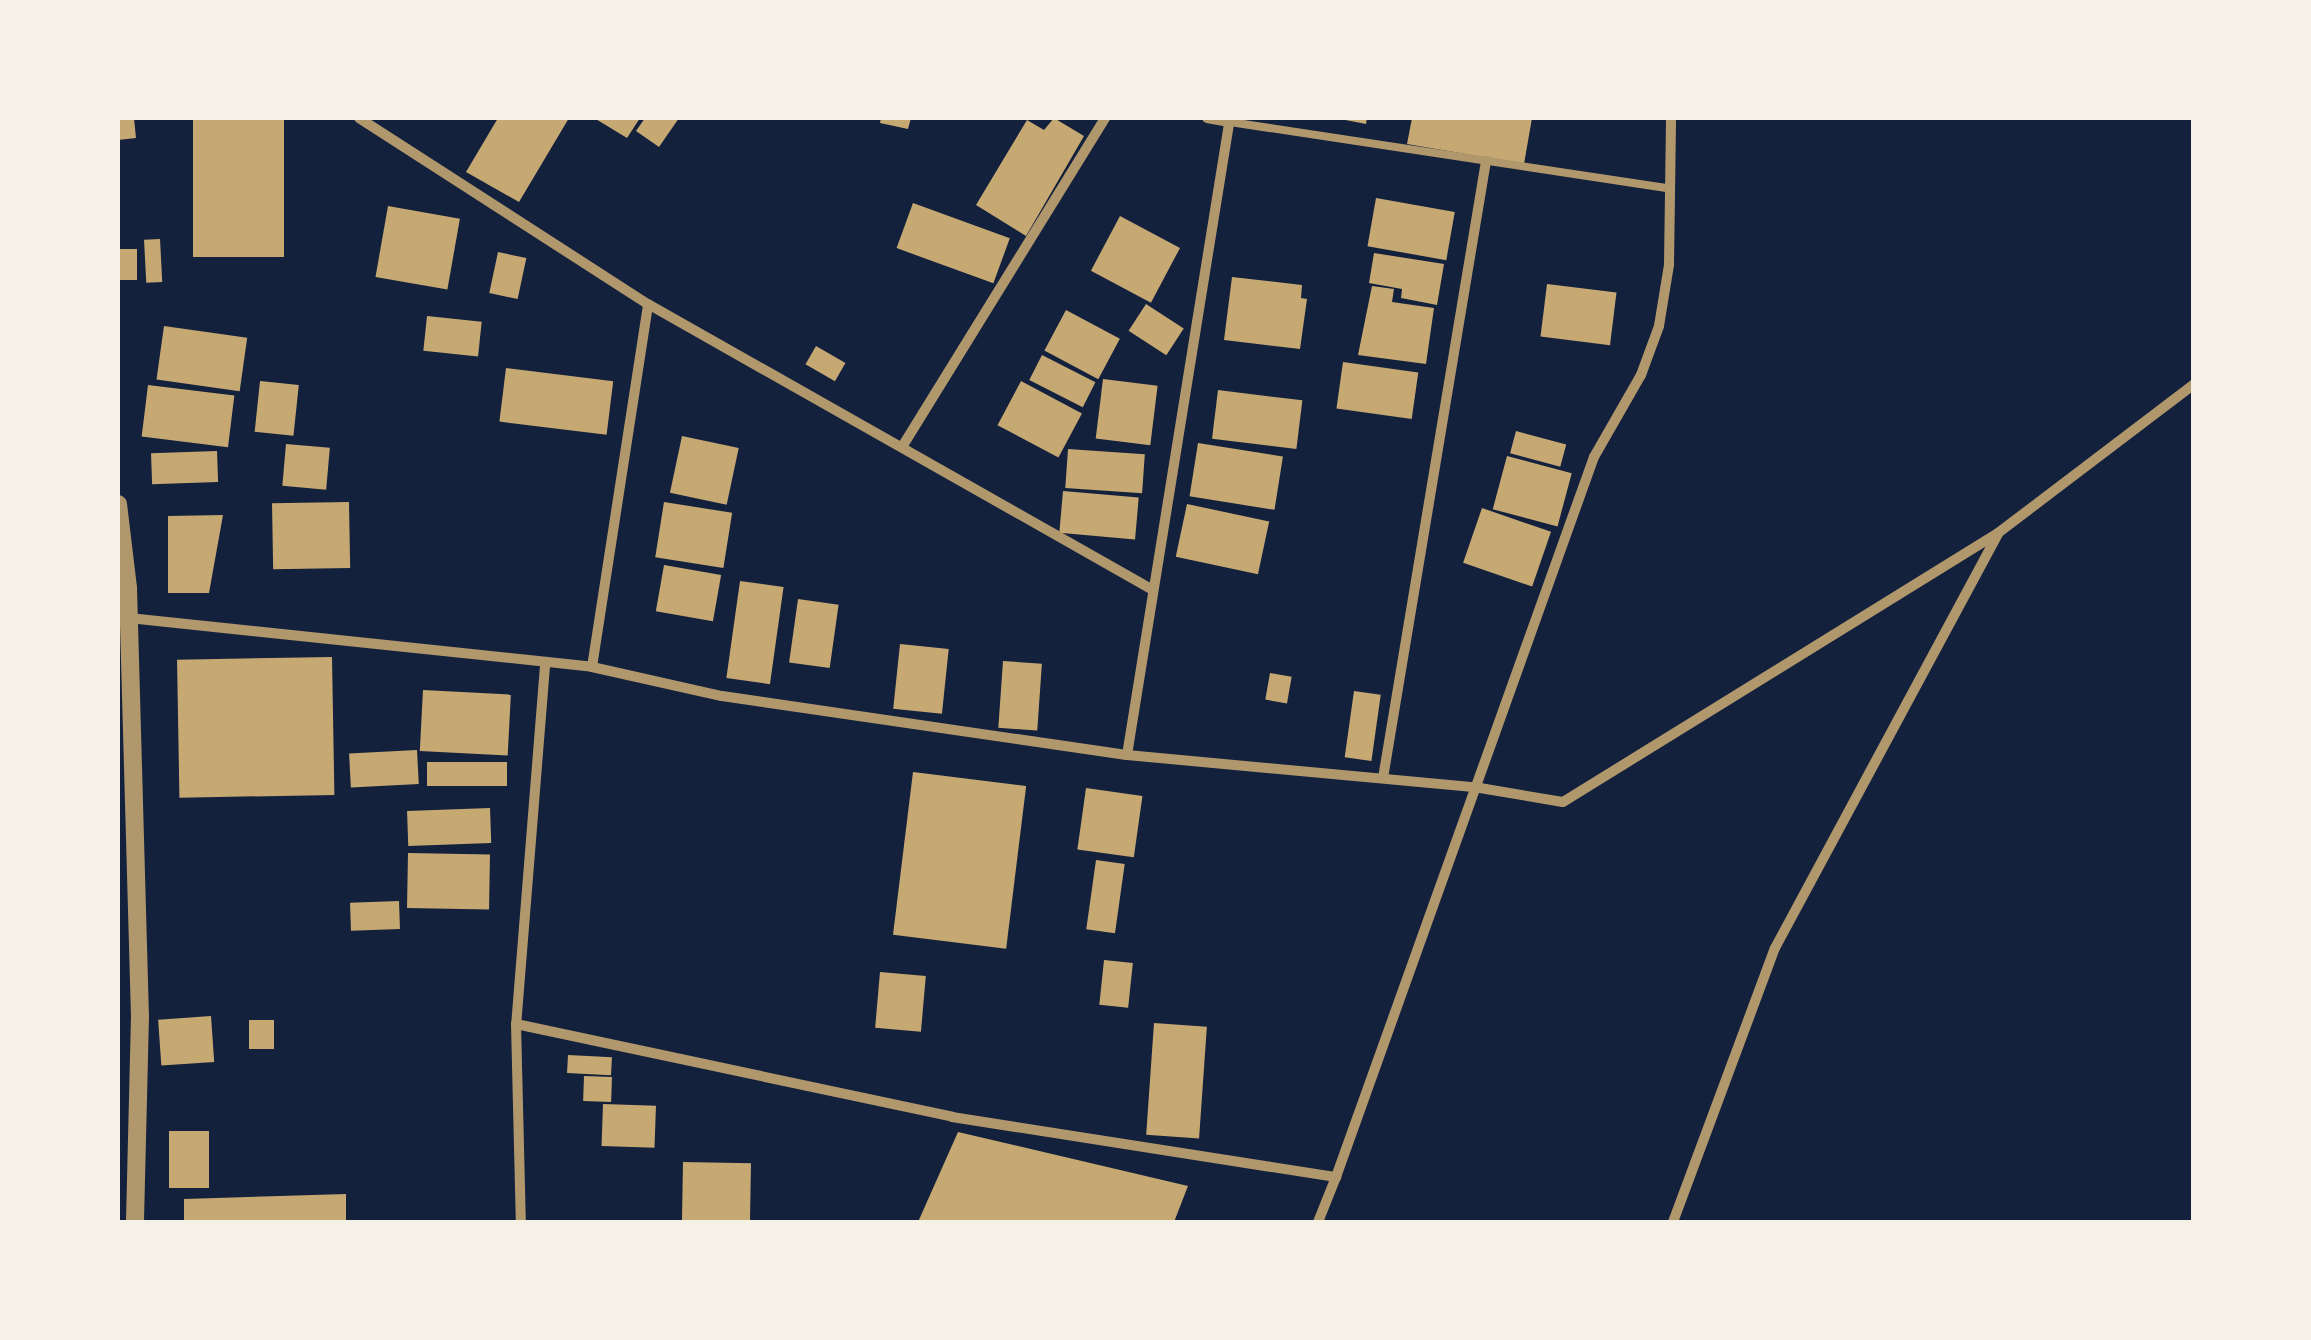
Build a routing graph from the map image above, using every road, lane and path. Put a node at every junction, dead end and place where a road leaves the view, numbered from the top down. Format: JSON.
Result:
{"nodes":[{"id":1,"x":360,"y":118,"type":"edge"},
{"id":2,"x":1106,"y":118,"type":"edge"},
{"id":3,"x":1206,"y":118,"type":"edge"},
{"id":4,"x":1670,"y":118,"type":"edge"},
{"id":5,"x":1230,"y":120,"type":"edge"},
{"id":6,"x":1486,"y":161,"type":"junction"},
{"id":7,"x":1668,"y":188,"type":"junction"},
{"id":8,"x":648,"y":304,"type":"junction"},
{"id":9,"x":2194,"y":384,"type":"edge"},
{"id":10,"x":902,"y":448,"type":"junction"},
{"id":11,"x":118,"y":504,"type":"edge"},
{"id":12,"x":1998,"y":533,"type":"junction"},
{"id":13,"x":123,"y":589,"type":"edge"},
{"id":14,"x":1153,"y":590,"type":"junction"},
{"id":15,"x":129,"y":618,"type":"junction"},
{"id":16,"x":545,"y":666,"type":"junction"},
{"id":17,"x":592,"y":668,"type":"junction"},
{"id":18,"x":1126,"y":754,"type":"junction"},
{"id":19,"x":1383,"y":778,"type":"junction"},
{"id":20,"x":1474,"y":787,"type":"junction"},
{"id":21,"x":516,"y":1024,"type":"junction"},
{"id":22,"x":1336,"y":1177,"type":"junction"},
{"id":23,"x":135,"y":1222,"type":"edge"},
{"id":24,"x":521,"y":1222,"type":"edge"},
{"id":25,"x":1318,"y":1222,"type":"edge"},
{"id":26,"x":1673,"y":1222,"type":"edge"}],
"edges":[{"from":1,"to":8,"type":"street"},
{"from":2,"to":10,"type":"street"},
{"from":3,"to":5,"type":"street"},
{"from":4,"to":7,"type":"street"},
{"from":5,"to":6,"type":"lane"},
{"from":5,"to":14,"type":"street"},
{"from":6,"to":7,"type":"lane"},
{"from":6,"to":19,"type":"street"},
{"from":7,"to":20,"type":"street"},
{"from":8,"to":10,"type":"street"},
{"from":8,"to":17,"type":"street"},
{"from":9,"to":12,"type":"street"},
{"from":10,"to":14,"type":"street"},
{"from":11,"to":13,"type":"street"},
{"from":12,"to":20,"type":"street"},
{"from":12,"to":26,"type":"street"},
{"from":13,"to":15,"type":"street"},
{"from":14,"to":18,"type":"street"},
{"from":15,"to":16,"type":"street"},
{"from":15,"to":23,"type":"street"},
{"from":16,"to":17,"type":"street"},
{"from":16,"to":21,"type":"street"},
{"from":17,"to":18,"type":"street"},
{"from":18,"to":19,"type":"street"},
{"from":19,"to":20,"type":"street"},
{"from":20,"to":22,"type":"street"},
{"from":21,"to":22,"type":"street"},
{"from":21,"to":24,"type":"street"},
{"from":22,"to":25,"type":"street"}]}
